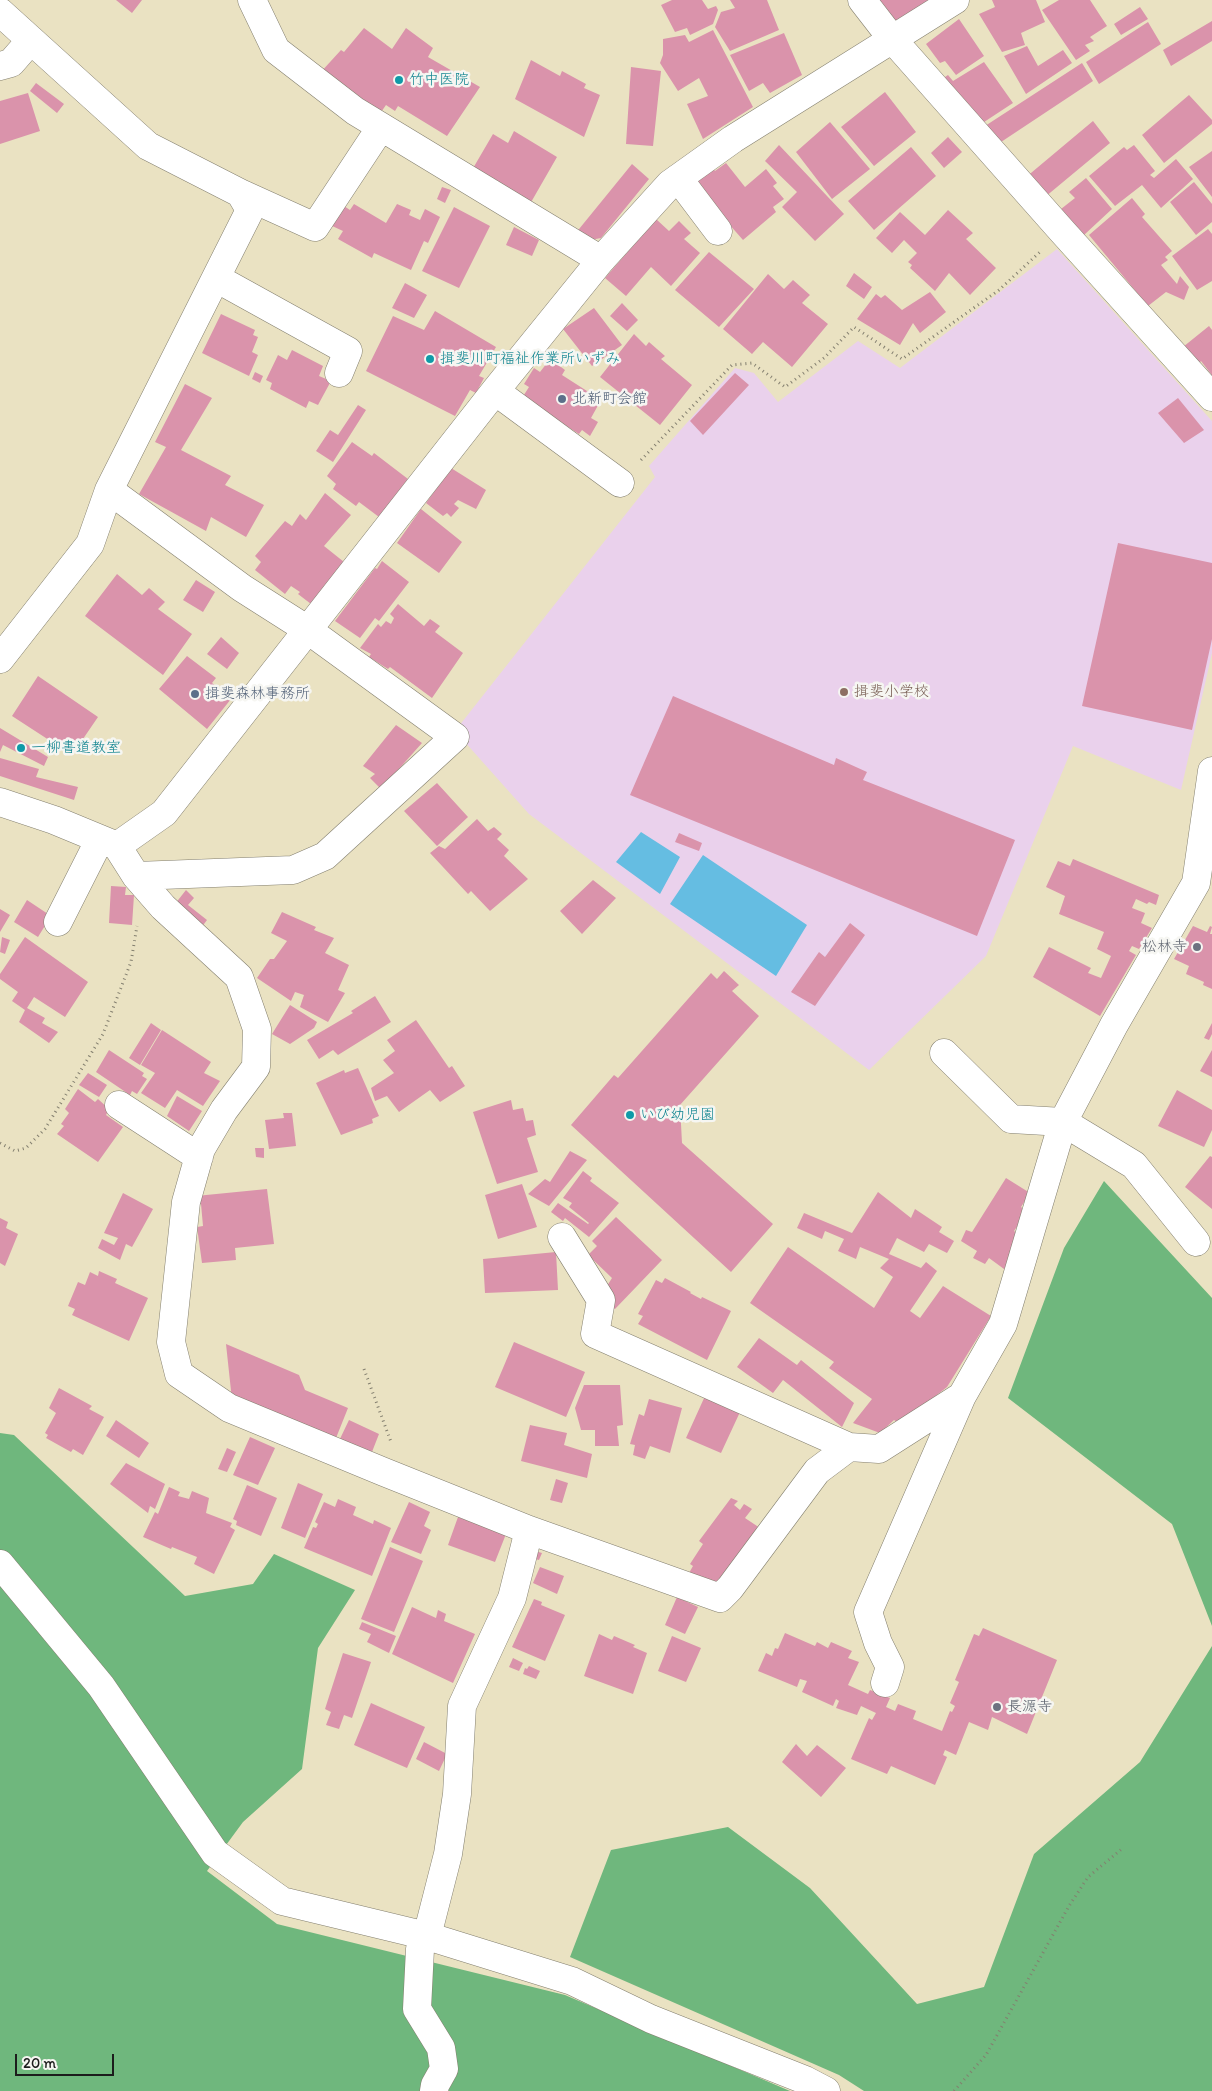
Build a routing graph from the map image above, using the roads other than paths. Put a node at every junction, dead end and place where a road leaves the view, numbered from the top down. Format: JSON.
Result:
{"nodes":[{"id":1,"x":252,"y":0,"type":"edge"},
{"id":2,"x":862,"y":0,"type":"edge"},
{"id":3,"x":955,"y":0,"type":"edge"},
{"id":4,"x":0,"y":12,"type":"edge"},
{"id":5,"x":31,"y":40,"type":"junction"},
{"id":6,"x":893,"y":40,"type":"junction"},
{"id":7,"x":0,"y":66,"type":"edge"},
{"id":8,"x":381,"y":127,"type":"junction"},
{"id":9,"x":678,"y":178,"type":"junction"},
{"id":10,"x":240,"y":193,"type":"junction"},
{"id":11,"x":718,"y":231,"type":"dead end"},
{"id":12,"x":601,"y":260,"type":"junction"},
{"id":13,"x":216,"y":278,"type":"junction"},
{"id":14,"x":339,"y":373,"type":"dead end"},
{"id":15,"x":495,"y":391,"type":"junction"},
{"id":16,"x":1212,"y":397,"type":"edge"},
{"id":17,"x":620,"y":482,"type":"road end"},
{"id":18,"x":110,"y":490,"type":"junction"},
{"id":19,"x":308,"y":630,"type":"junction"},
{"id":20,"x":0,"y":659,"type":"edge"},
{"id":21,"x":1212,"y":771,"type":"edge"},
{"id":22,"x":0,"y":802,"type":"edge"},
{"id":23,"x":109,"y":842,"type":"junction"},
{"id":24,"x":140,"y":881,"type":"junction"},
{"id":25,"x":58,"y":922,"type":"dead end"},
{"id":26,"x":944,"y":1053,"type":"dead end"},
{"id":27,"x":119,"y":1105,"type":"dead end"},
{"id":28,"x":1063,"y":1122,"type":"junction"},
{"id":29,"x":199,"y":1158,"type":"junction"},
{"id":30,"x":562,"y":1237,"type":"dead end"},
{"id":31,"x":1196,"y":1242,"type":"dead end"},
{"id":32,"x":962,"y":1396,"type":"junction"},
{"id":33,"x":849,"y":1447,"type":"junction"},
{"id":34,"x":529,"y":1530,"type":"junction"},
{"id":35,"x":0,"y":1564,"type":"edge"},
{"id":36,"x":885,"y":1683,"type":"dead end"},
{"id":37,"x":427,"y":1936,"type":"junction"},
{"id":38,"x":434,"y":2091,"type":"edge"},
{"id":39,"x":826,"y":2091,"type":"edge"}],
"edges":[{"from":1,"to":8,"type":"street"},
{"from":2,"to":6,"type":"street"},
{"from":3,"to":6,"type":"street"},
{"from":4,"to":5,"type":"street"},
{"from":5,"to":7,"type":"street"},
{"from":5,"to":10,"type":"street"},
{"from":6,"to":9,"type":"street"},
{"from":6,"to":16,"type":"street"},
{"from":8,"to":10,"type":"street"},
{"from":8,"to":12,"type":"street"},
{"from":9,"to":11,"type":"street"},
{"from":9,"to":12,"type":"street"},
{"from":10,"to":13,"type":"street"},
{"from":12,"to":15,"type":"street"},
{"from":13,"to":14,"type":"street"},
{"from":13,"to":18,"type":"street"},
{"from":15,"to":17,"type":"street"},
{"from":15,"to":19,"type":"street"},
{"from":18,"to":19,"type":"street"},
{"from":18,"to":20,"type":"street"},
{"from":19,"to":23,"type":"street"},
{"from":19,"to":24,"type":"street"},
{"from":21,"to":28,"type":"street"},
{"from":22,"to":23,"type":"street"},
{"from":23,"to":24,"type":"street"},
{"from":23,"to":25,"type":"street"},
{"from":24,"to":29,"type":"street"},
{"from":26,"to":28,"type":"street"},
{"from":27,"to":29,"type":"street"},
{"from":28,"to":31,"type":"street"},
{"from":28,"to":32,"type":"street"},
{"from":29,"to":34,"type":"street"},
{"from":30,"to":33,"type":"street"},
{"from":32,"to":33,"type":"street"},
{"from":32,"to":36,"type":"street"},
{"from":33,"to":34,"type":"street"},
{"from":34,"to":37,"type":"street"},
{"from":35,"to":37,"type":"street"},
{"from":37,"to":38,"type":"street"},
{"from":37,"to":39,"type":"street"}]}
